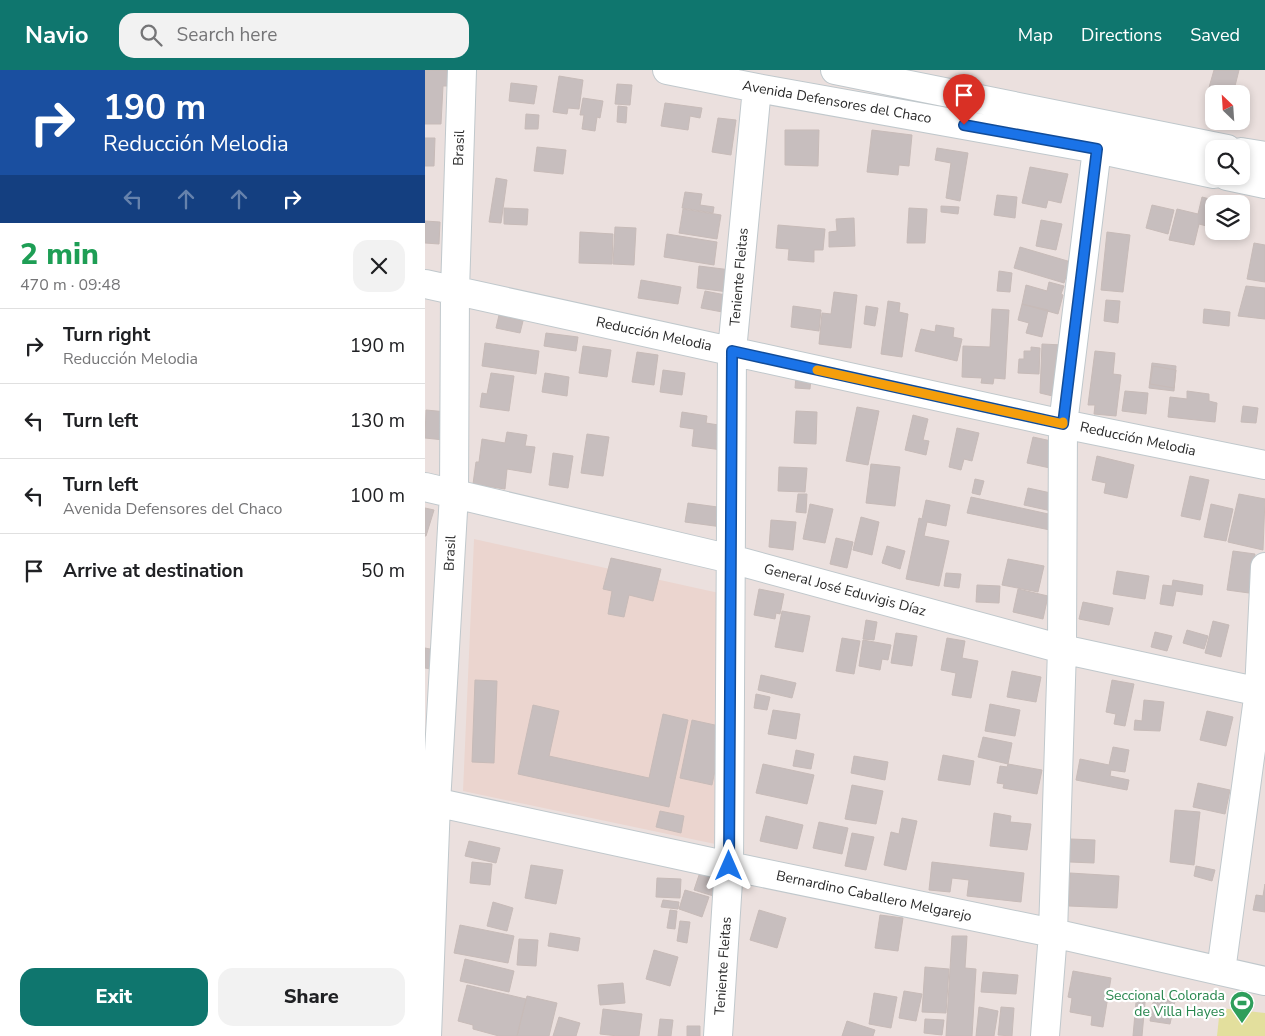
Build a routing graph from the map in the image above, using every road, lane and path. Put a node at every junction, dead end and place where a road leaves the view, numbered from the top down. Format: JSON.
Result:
{"nodes":[{"id":1,"x":462,"y":70,"type":"edge"},
{"id":2,"x":667,"y":70,"type":"edge"},
{"id":3,"x":835,"y":70,"type":"edge"},
{"id":4,"x":757,"y":88,"type":"junction"},
{"id":5,"x":1205,"y":145,"type":"edge"},
{"id":6,"x":1097,"y":149,"type":"junction"},
{"id":7,"x":1250,"y":154,"type":"edge"},
{"id":8,"x":1265,"y":156,"type":"edge"},
{"id":9,"x":1205,"y":172,"type":"edge"},
{"id":10,"x":1250,"y":181,"type":"edge"},
{"id":11,"x":1265,"y":184,"type":"edge"},
{"id":12,"x":425,"y":284,"type":"edge"},
{"id":13,"x":455,"y":291,"type":"junction"},
{"id":14,"x":732,"y":351,"type":"junction"},
{"id":15,"x":1063,"y":424,"type":"junction"},
{"id":16,"x":1265,"y":465,"type":"edge"},
{"id":17,"x":425,"y":487,"type":"edge"},
{"id":18,"x":454,"y":494,"type":"junction"},
{"id":19,"x":731,"y":559,"type":"junction"},
{"id":20,"x":1265,"y":568,"type":"edge"},
{"id":21,"x":1062,"y":649,"type":"junction"},
{"id":22,"x":1262,"y":692,"type":"edge"},
{"id":23,"x":431,"y":801,"type":"edge"},
{"id":24,"x":729,"y":866,"type":"junction"},
{"id":25,"x":1053,"y":933,"type":"junction"},
{"id":26,"x":1221,"y":971,"type":"junction"},
{"id":27,"x":1265,"y":981,"type":"edge"},
{"id":28,"x":427,"y":1036,"type":"edge"},
{"id":29,"x":718,"y":1036,"type":"edge"},
{"id":30,"x":1045,"y":1036,"type":"edge"}],
"edges":[{"from":1,"to":13,"type":"street","name":"Brasil"},
{"from":2,"to":4,"type":"street","name":"Avenida Defensores del Chaco"},
{"from":3,"to":5,"type":"street"},
{"from":4,"to":6,"type":"street","name":"Avenida Defensores del Chaco"},
{"from":4,"to":14,"type":"street","name":"Teniente Fleitas"},
{"from":6,"to":9,"type":"street","name":"Avenida Defensores del Chaco"},
{"from":6,"to":15,"type":"street"},
{"from":7,"to":8,"type":"street"},
{"from":10,"to":11,"type":"street"},
{"from":12,"to":13,"type":"street","name":"Reducción Melodia"},
{"from":13,"to":14,"type":"street","name":"Reducción Melodia"},
{"from":13,"to":18,"type":"street","name":"Brasil"},
{"from":14,"to":15,"type":"street","name":"Reducción Melodia"},
{"from":14,"to":19,"type":"street","name":"Teniente Fleitas"},
{"from":15,"to":16,"type":"street","name":"Reducción Melodia"},
{"from":15,"to":21,"type":"street"},
{"from":17,"to":18,"type":"street","name":"General José Eduvigis Díaz"},
{"from":18,"to":19,"type":"street","name":"General José Eduvigis Díaz"},
{"from":18,"to":23,"type":"street","name":"Brasil"},
{"from":19,"to":21,"type":"street","name":"General José Eduvigis Díaz"},
{"from":19,"to":24,"type":"street","name":"Teniente Fleitas"},
{"from":20,"to":22,"type":"street"},
{"from":21,"to":22,"type":"street","name":"General José Eduvigis Díaz"},
{"from":21,"to":25,"type":"street"},
{"from":22,"to":26,"type":"street"},
{"from":23,"to":24,"type":"street","name":"Bernardino Caballero Melgarejo"},
{"from":23,"to":28,"type":"street","name":"Brasil"},
{"from":24,"to":25,"type":"street","name":"Bernardino Caballero Melgarejo"},
{"from":24,"to":29,"type":"street","name":"Teniente Fleitas"},
{"from":25,"to":26,"type":"street","name":"Bernardino Caballero Melgarejo"},
{"from":25,"to":30,"type":"street"},
{"from":26,"to":27,"type":"street","name":"Bernardino Caballero Melgarejo"}]}
